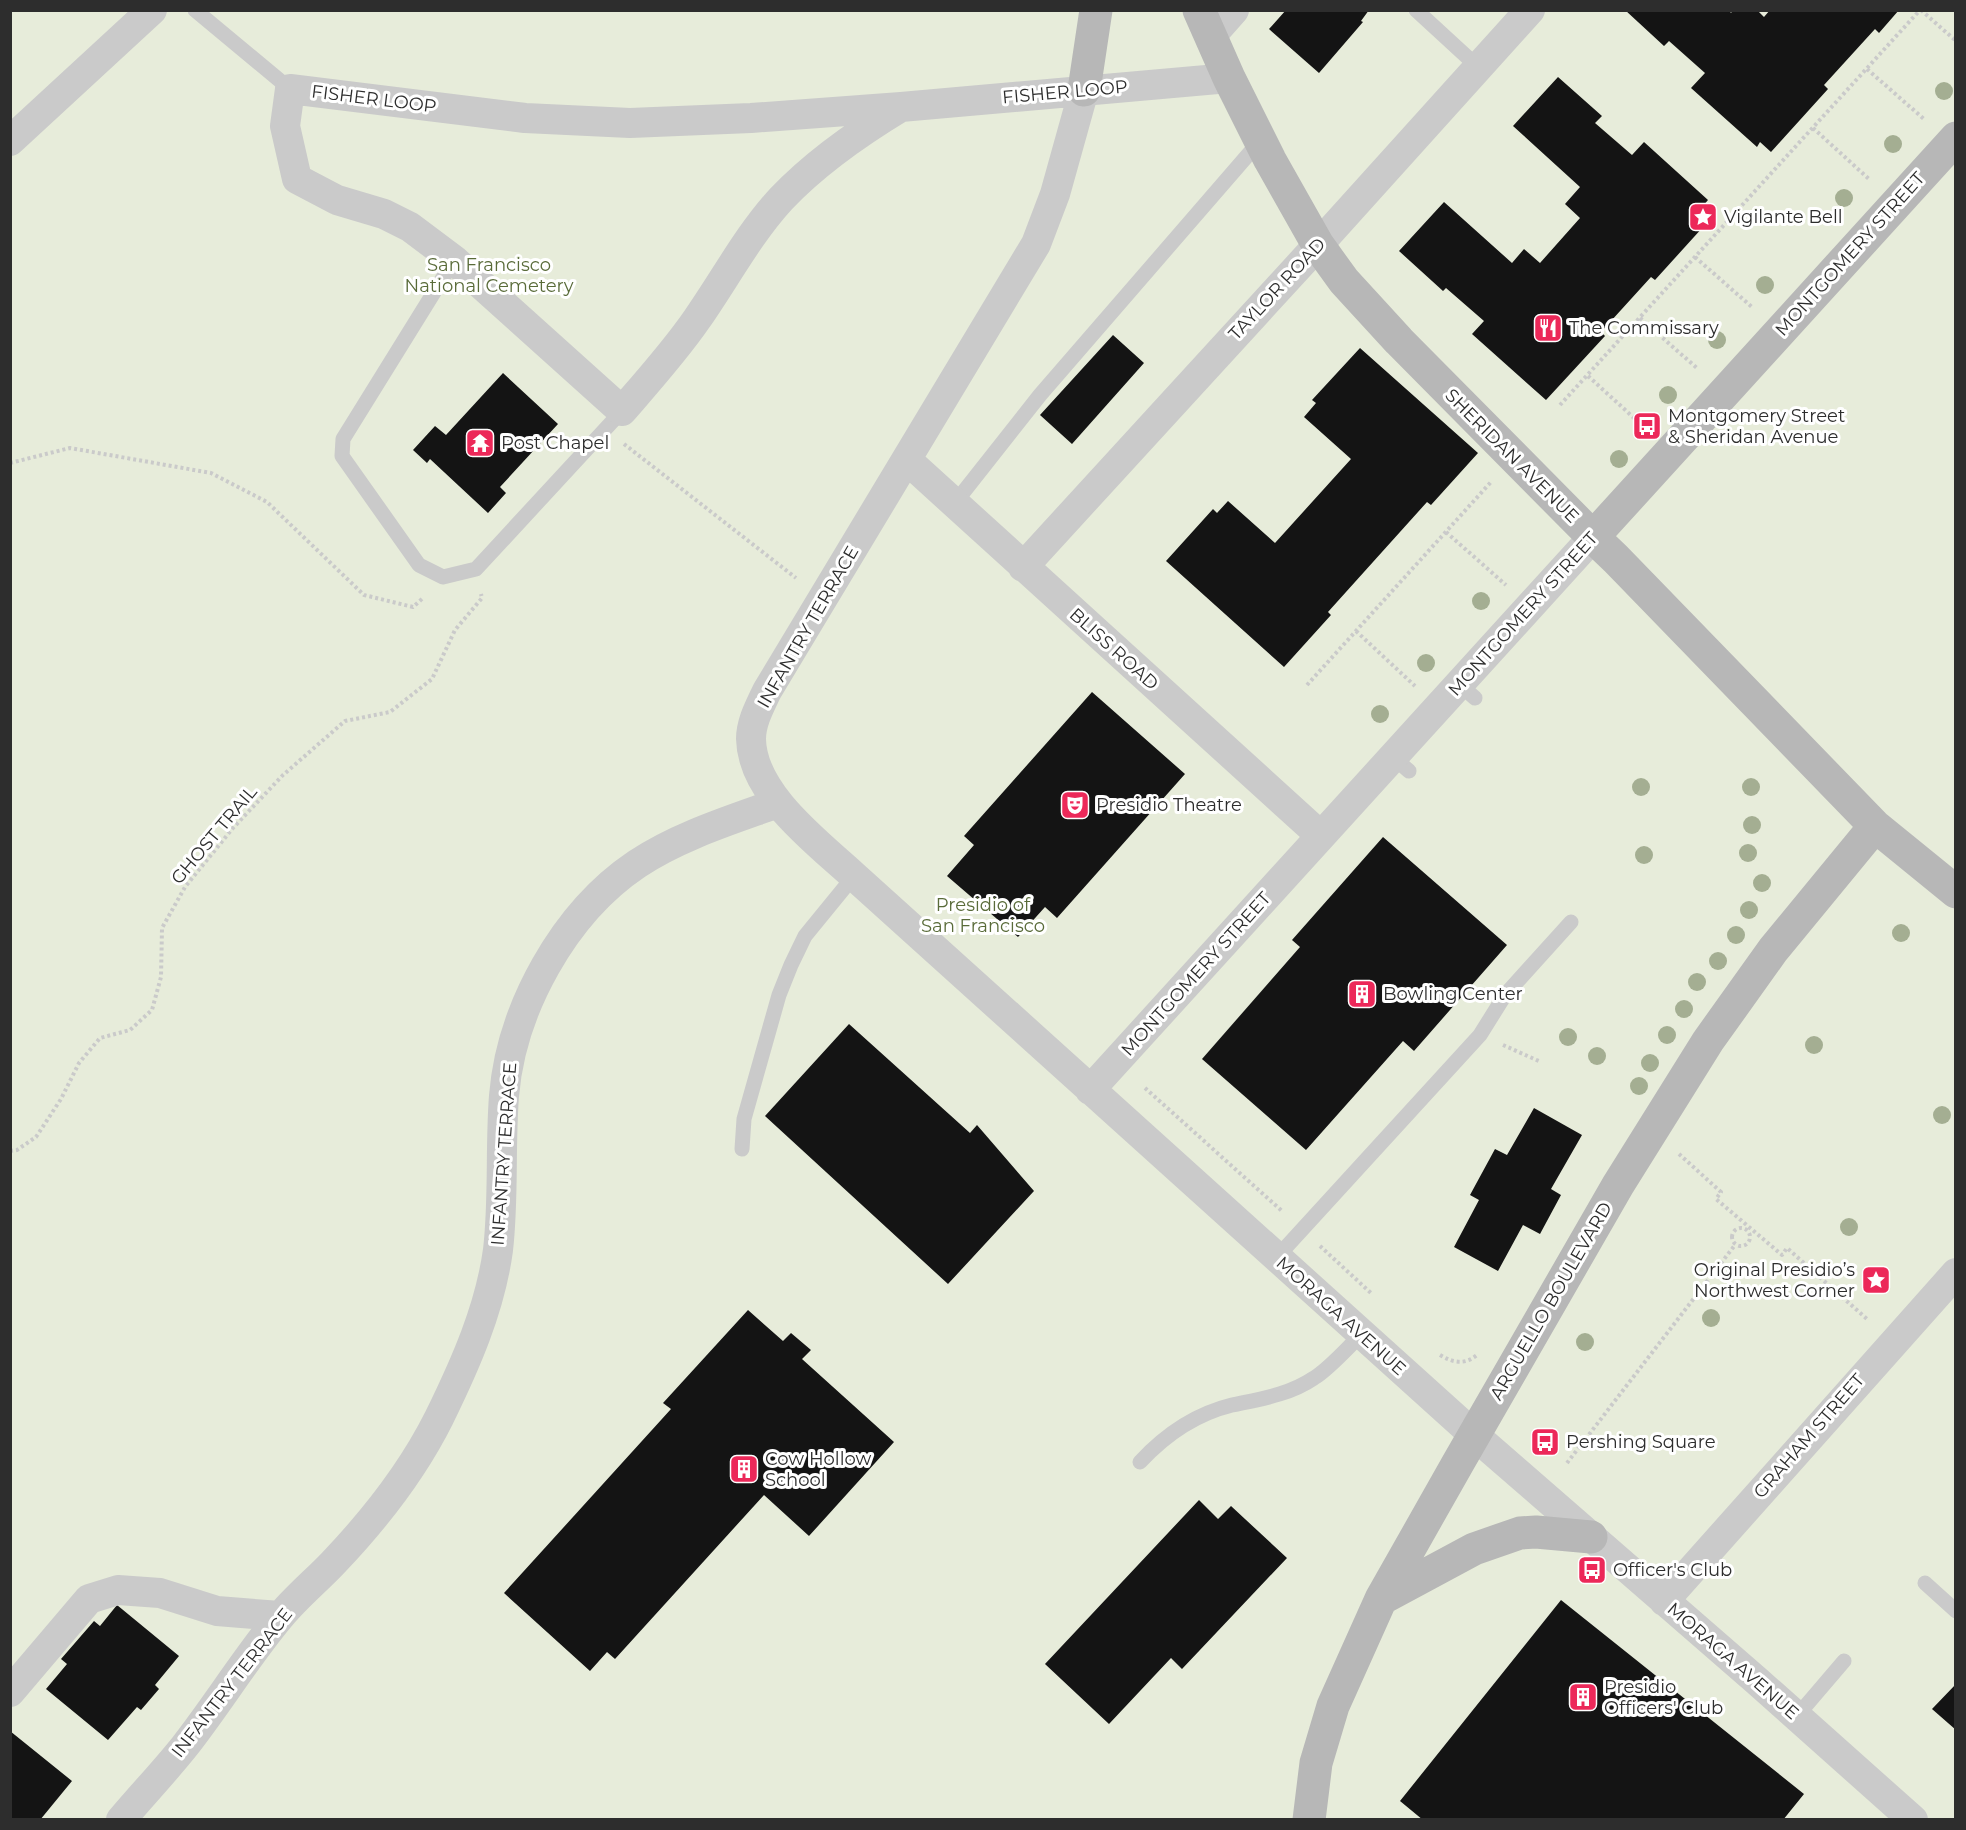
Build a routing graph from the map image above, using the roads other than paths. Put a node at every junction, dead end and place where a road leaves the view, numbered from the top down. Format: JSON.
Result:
{"nodes":[{"id":1,"x":152,"y":10,"type":"edge"},
{"id":2,"x":195,"y":10,"type":"edge"},
{"id":3,"x":1096,"y":10,"type":"edge"},
{"id":4,"x":1234,"y":10,"type":"edge"},
{"id":5,"x":1416,"y":10,"type":"edge"},
{"id":6,"x":1530,"y":10,"type":"edge"},
{"id":7,"x":1205,"y":23,"type":"edge"},
{"id":8,"x":1478,"y":67,"type":"junction"},
{"id":9,"x":1229,"y":78,"type":"junction"},
{"id":10,"x":290,"y":89,"type":"junction"},
{"id":11,"x":1084,"y":90,"type":"junction"},
{"id":12,"x":901,"y":107,"type":"junction"},
{"id":13,"x":1953,"y":140,"type":"edge"},
{"id":14,"x":10,"y":141,"type":"edge"},
{"id":15,"x":1260,"y":141,"type":"junction"},
{"id":16,"x":1318,"y":245,"type":"junction"},
{"id":17,"x":454,"y":260,"type":"junction"},
{"id":18,"x":613,"y":420,"type":"junction"},
{"id":19,"x":907,"y":460,"type":"junction"},
{"id":20,"x":954,"y":504,"type":"junction"},
{"id":21,"x":1593,"y":537,"type":"junction"},
{"id":22,"x":1023,"y":567,"type":"junction"},
{"id":23,"x":778,"y":803,"type":"junction"},
{"id":24,"x":1875,"y":826,"type":"junction"},
{"id":25,"x":1321,"y":836,"type":"junction"},
{"id":26,"x":854,"y":876,"type":"junction"},
{"id":27,"x":1956,"y":892,"type":"edge"},
{"id":28,"x":1571,"y":922,"type":"dead end"},
{"id":29,"x":1090,"y":1090,"type":"junction"},
{"id":30,"x":742,"y":1149,"type":"dead end"},
{"id":31,"x":1276,"y":1257,"type":"junction"},
{"id":32,"x":1956,"y":1273,"type":"edge"},
{"id":33,"x":1361,"y":1335,"type":"junction"},
{"id":34,"x":1474,"y":1435,"type":"junction"},
{"id":35,"x":1140,"y":1462,"type":"dead end"},
{"id":36,"x":1591,"y":1537,"type":"junction"},
{"id":37,"x":1925,"y":1583,"type":"dead end"},
{"id":38,"x":1381,"y":1599,"type":"junction"},
{"id":39,"x":1664,"y":1600,"type":"junction"},
{"id":40,"x":1956,"y":1611,"type":"edge"},
{"id":41,"x":280,"y":1616,"type":"junction"},
{"id":42,"x":1844,"y":1661,"type":"dead end"},
{"id":43,"x":10,"y":1692,"type":"edge"},
{"id":44,"x":1797,"y":1716,"type":"junction"},
{"id":45,"x":121,"y":1820,"type":"edge"},
{"id":46,"x":1309,"y":1820,"type":"edge"},
{"id":47,"x":1913,"y":1820,"type":"edge"}],
"edges":[{"from":1,"to":14,"type":"street"},
{"from":2,"to":10,"type":"lane"},
{"from":3,"to":11,"type":"street"},
{"from":4,"to":7,"type":"street"},
{"from":5,"to":8,"type":"lane"},
{"from":6,"to":8,"type":"street","name":"TAYLOR ROAD"},
{"from":7,"to":9,"type":"street","name":"SHERIDAN AVENUE"},
{"from":8,"to":16,"type":"street","name":"TAYLOR ROAD"},
{"from":9,"to":11,"type":"street","name":"FISHER LOOP"},
{"from":9,"to":15,"type":"street","name":"SHERIDAN AVENUE"},
{"from":10,"to":12,"type":"street","name":"FISHER LOOP"},
{"from":10,"to":17,"type":"street","name":"FISHER LOOP"},
{"from":11,"to":12,"type":"street","name":"FISHER LOOP"},
{"from":11,"to":19,"type":"street","name":"INFANTRY TERRACE"},
{"from":12,"to":18,"type":"street","name":"FISHER LOOP"},
{"from":13,"to":21,"type":"street","name":"MONTGOMERY STREET"},
{"from":15,"to":16,"type":"street","name":"SHERIDAN AVENUE"},
{"from":15,"to":20,"type":"lane"},
{"from":16,"to":21,"type":"street","name":"SHERIDAN AVENUE"},
{"from":16,"to":22,"type":"street","name":"TAYLOR ROAD"},
{"from":17,"to":18,"type":"street","name":"FISHER LOOP"},
{"from":17,"to":18,"type":"lane"},
{"from":19,"to":20,"type":"street","name":"BLISS ROAD"},
{"from":19,"to":23,"type":"street","name":"INFANTRY TERRACE"},
{"from":20,"to":22,"type":"street","name":"BLISS ROAD"},
{"from":21,"to":24,"type":"street","name":"SHERIDAN AVENUE"},
{"from":21,"to":25,"type":"street","name":"MONTGOMERY STREET"},
{"from":22,"to":25,"type":"street","name":"BLISS ROAD"},
{"from":23,"to":26,"type":"street","name":"MORAGA AVENUE"},
{"from":23,"to":41,"type":"street","name":"INFANTRY TERRACE"},
{"from":24,"to":27,"type":"street","name":"SHERIDAN AVENUE"},
{"from":24,"to":34,"type":"street","name":"ARGUELLO BOULEVARD"},
{"from":25,"to":29,"type":"street","name":"MONTGOMERY STREET"},
{"from":26,"to":29,"type":"street","name":"MORAGA AVENUE"},
{"from":26,"to":30,"type":"lane"},
{"from":28,"to":31,"type":"lane"},
{"from":29,"to":31,"type":"street","name":"MORAGA AVENUE"},
{"from":31,"to":33,"type":"street","name":"MORAGA AVENUE"},
{"from":32,"to":39,"type":"street","name":"GRAHAM STREET"},
{"from":33,"to":34,"type":"street","name":"MORAGA AVENUE"},
{"from":33,"to":35,"type":"lane"},
{"from":34,"to":36,"type":"street","name":"MORAGA AVENUE"},
{"from":34,"to":38,"type":"street","name":"ARGUELLO BOULEVARD"},
{"from":36,"to":38,"type":"street"},
{"from":36,"to":39,"type":"street","name":"MORAGA AVENUE"},
{"from":37,"to":40,"type":"lane"},
{"from":38,"to":46,"type":"street","name":"ARGUELLO BOULEVARD"},
{"from":39,"to":44,"type":"street","name":"MORAGA AVENUE"},
{"from":41,"to":43,"type":"street"},
{"from":41,"to":45,"type":"street","name":"INFANTRY TERRACE"},
{"from":42,"to":44,"type":"lane"},
{"from":44,"to":47,"type":"street","name":"MORAGA AVENUE"}]}
